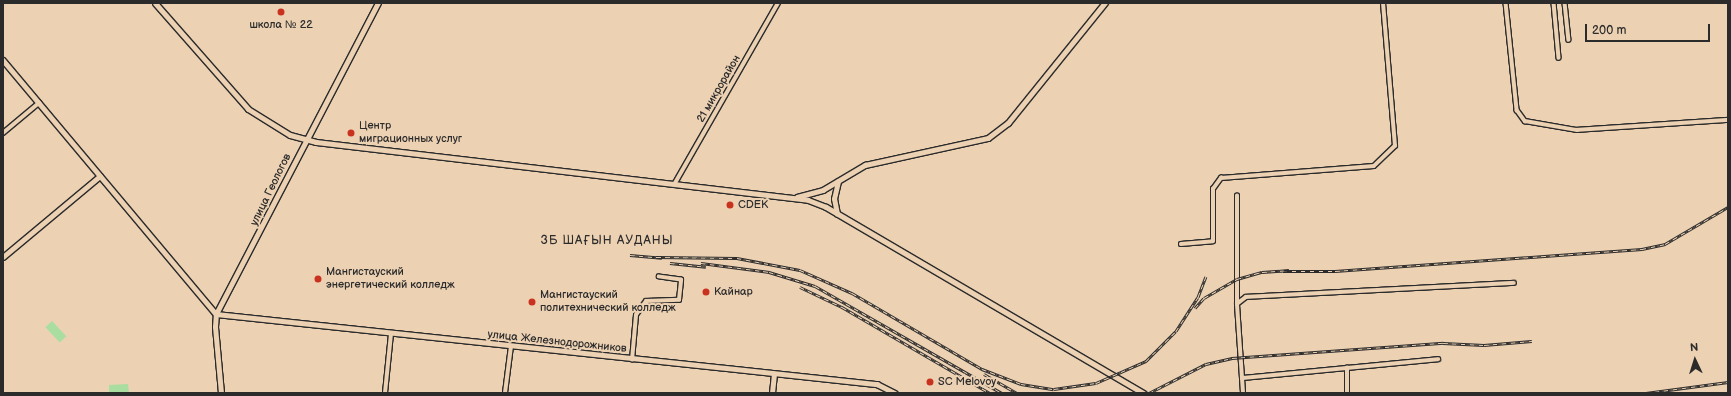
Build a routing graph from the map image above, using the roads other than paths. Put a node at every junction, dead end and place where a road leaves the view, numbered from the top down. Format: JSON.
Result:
{"nodes":[{"id":1,"x":155,"y":3,"type":"edge"},
{"id":2,"x":378,"y":3,"type":"edge"},
{"id":3,"x":778,"y":3,"type":"edge"},
{"id":4,"x":1105,"y":3,"type":"edge"},
{"id":5,"x":1383,"y":3,"type":"edge"},
{"id":6,"x":1506,"y":3,"type":"edge"},
{"id":7,"x":1554,"y":3,"type":"edge"},
{"id":8,"x":1564,"y":3,"type":"edge"},
{"id":9,"x":1569,"y":40,"type":"dead end"},
{"id":10,"x":1559,"y":58,"type":"dead end"},
{"id":11,"x":3,"y":60,"type":"edge"},
{"id":12,"x":39,"y":103,"type":"junction"},
{"id":13,"x":1728,"y":120,"type":"edge"},
{"id":14,"x":3,"y":133,"type":"edge"},
{"id":15,"x":305,"y":140,"type":"junction"},
{"id":16,"x":100,"y":176,"type":"junction"},
{"id":17,"x":839,"y":180,"type":"junction"},
{"id":18,"x":675,"y":183,"type":"junction"},
{"id":19,"x":1237,"y":196,"type":"dead end"},
{"id":20,"x":797,"y":197,"type":"junction"},
{"id":21,"x":837,"y":214,"type":"junction"},
{"id":22,"x":1181,"y":244,"type":"dead end"},
{"id":23,"x":3,"y":257,"type":"edge"},
{"id":24,"x":659,"y":277,"type":"dead end"},
{"id":25,"x":1514,"y":283,"type":"dead end"},
{"id":26,"x":1237,"y":304,"type":"junction"},
{"id":27,"x":216,"y":314,"type":"junction"},
{"id":28,"x":391,"y":334,"type":"junction"},
{"id":29,"x":511,"y":346,"type":"junction"},
{"id":30,"x":1438,"y":359,"type":"dead end"},
{"id":31,"x":632,"y":360,"type":"junction"},
{"id":32,"x":1347,"y":368,"type":"junction"},
{"id":33,"x":774,"y":374,"type":"junction"},
{"id":34,"x":1242,"y":378,"type":"junction"},
{"id":35,"x":221,"y":393,"type":"edge"},
{"id":36,"x":385,"y":393,"type":"edge"},
{"id":37,"x":505,"y":393,"type":"edge"},
{"id":38,"x":772,"y":393,"type":"edge"},
{"id":39,"x":895,"y":393,"type":"edge"},
{"id":40,"x":1143,"y":393,"type":"edge"},
{"id":41,"x":1243,"y":393,"type":"edge"},
{"id":42,"x":1347,"y":393,"type":"edge"}],
"edges":[{"from":1,"to":15,"type":"main road"},
{"from":2,"to":15,"type":"street","name":"улица Геологов"},
{"from":3,"to":18,"type":"street","name":"21 микрорайон"},
{"from":4,"to":17,"type":"street"},
{"from":5,"to":22,"type":"street"},
{"from":6,"to":13,"type":"street"},
{"from":7,"to":10,"type":"street"},
{"from":8,"to":9,"type":"street"},
{"from":11,"to":12,"type":"street"},
{"from":12,"to":14,"type":"street"},
{"from":12,"to":16,"type":"street"},
{"from":15,"to":18,"type":"main road"},
{"from":15,"to":27,"type":"street","name":"улица Геологов"},
{"from":16,"to":23,"type":"street"},
{"from":16,"to":27,"type":"street"},
{"from":17,"to":20,"type":"street"},
{"from":17,"to":21,"type":"street"},
{"from":18,"to":20,"type":"main road"},
{"from":19,"to":26,"type":"street"},
{"from":20,"to":21,"type":"main road"},
{"from":21,"to":40,"type":"main road"},
{"from":24,"to":31,"type":"street"},
{"from":25,"to":26,"type":"street"},
{"from":26,"to":34,"type":"street"},
{"from":27,"to":28,"type":"street","name":"улица Железнодорожников"},
{"from":27,"to":35,"type":"street","name":"улица Геологов"},
{"from":28,"to":29,"type":"street","name":"улица Железнодорожников"},
{"from":28,"to":36,"type":"street"},
{"from":29,"to":31,"type":"street","name":"улица Железнодорожников"},
{"from":29,"to":37,"type":"street"},
{"from":30,"to":32,"type":"street"},
{"from":31,"to":33,"type":"street","name":"улица Железнодорожников"},
{"from":32,"to":34,"type":"street"},
{"from":32,"to":42,"type":"street"},
{"from":33,"to":38,"type":"street"},
{"from":33,"to":39,"type":"street","name":"улица Железнодорожников"},
{"from":34,"to":41,"type":"street"}]}
